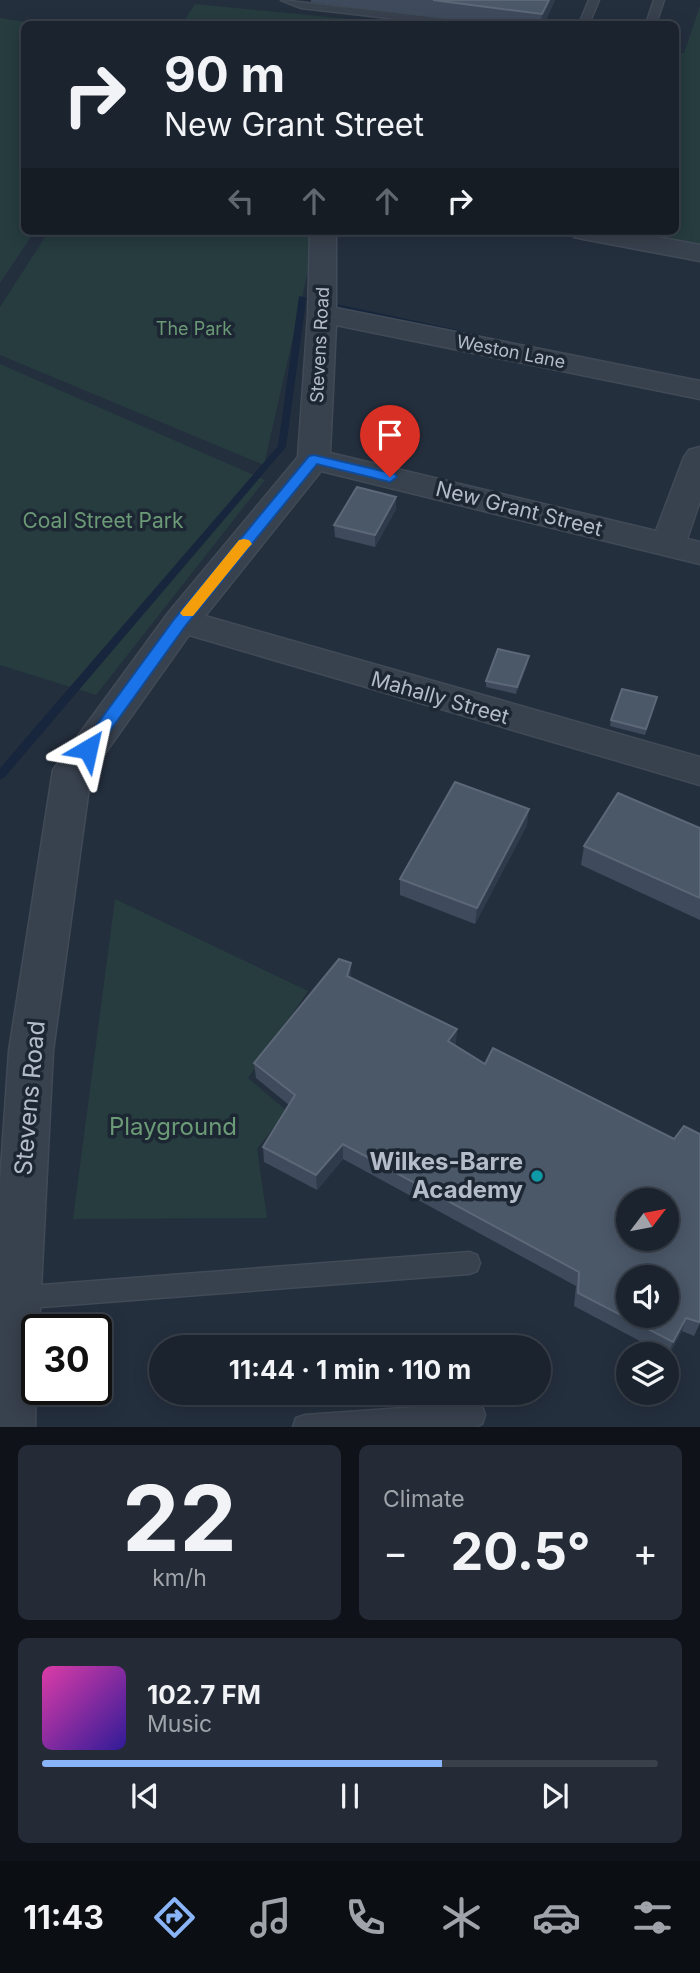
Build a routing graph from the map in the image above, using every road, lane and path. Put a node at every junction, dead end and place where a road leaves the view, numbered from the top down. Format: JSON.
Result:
{"nodes":[{"id":1,"x":286,"y":0,"type":"edge"},
{"id":2,"x":594,"y":0,"type":"edge"},
{"id":3,"x":659,"y":0,"type":"edge"},
{"id":4,"x":438,"y":21,"type":"edge"},
{"id":5,"x":585,"y":21,"type":"edge"},
{"id":6,"x":652,"y":21,"type":"edge"},
{"id":7,"x":323,"y":235,"type":"edge"},
{"id":8,"x":604,"y":235,"type":"edge"},
{"id":9,"x":700,"y":253,"type":"edge"},
{"id":10,"x":322,"y":314,"type":"junction"},
{"id":11,"x":700,"y":390,"type":"edge"},
{"id":12,"x":700,"y":457,"type":"edge"},
{"id":13,"x":314,"y":459,"type":"junction"},
{"id":14,"x":668,"y":545,"type":"junction"},
{"id":15,"x":700,"y":553,"type":"edge"},
{"id":16,"x":181,"y":621,"type":"junction"},
{"id":17,"x":700,"y":771,"type":"edge"},
{"id":18,"x":469,"y":1263,"type":"dead end"},
{"id":19,"x":16,"y":1298,"type":"junction"},
{"id":20,"x":473,"y":1415,"type":"dead end"},
{"id":21,"x":9,"y":1427,"type":"edge"},
{"id":22,"x":305,"y":1427,"type":"edge"}],
"edges":[{"from":1,"to":4,"type":"lane"},
{"from":2,"to":5,"type":"lane"},
{"from":3,"to":6,"type":"lane"},
{"from":7,"to":10,"type":"street","name":"Stevens Road"},
{"from":8,"to":9,"type":"street"},
{"from":10,"to":11,"type":"street","name":"Weston Lane"},
{"from":10,"to":13,"type":"street","name":"Stevens Road"},
{"from":12,"to":14,"type":"street"},
{"from":13,"to":14,"type":"street","name":"New Grant Street"},
{"from":13,"to":16,"type":"street"},
{"from":14,"to":15,"type":"street","name":"New Grant Street"},
{"from":16,"to":17,"type":"street","name":"Mahally Street"},
{"from":16,"to":19,"type":"street","name":"Stevens Road"},
{"from":18,"to":19,"type":"lane"},
{"from":19,"to":21,"type":"street","name":"Stevens Road"},
{"from":20,"to":22,"type":"lane"}]}
